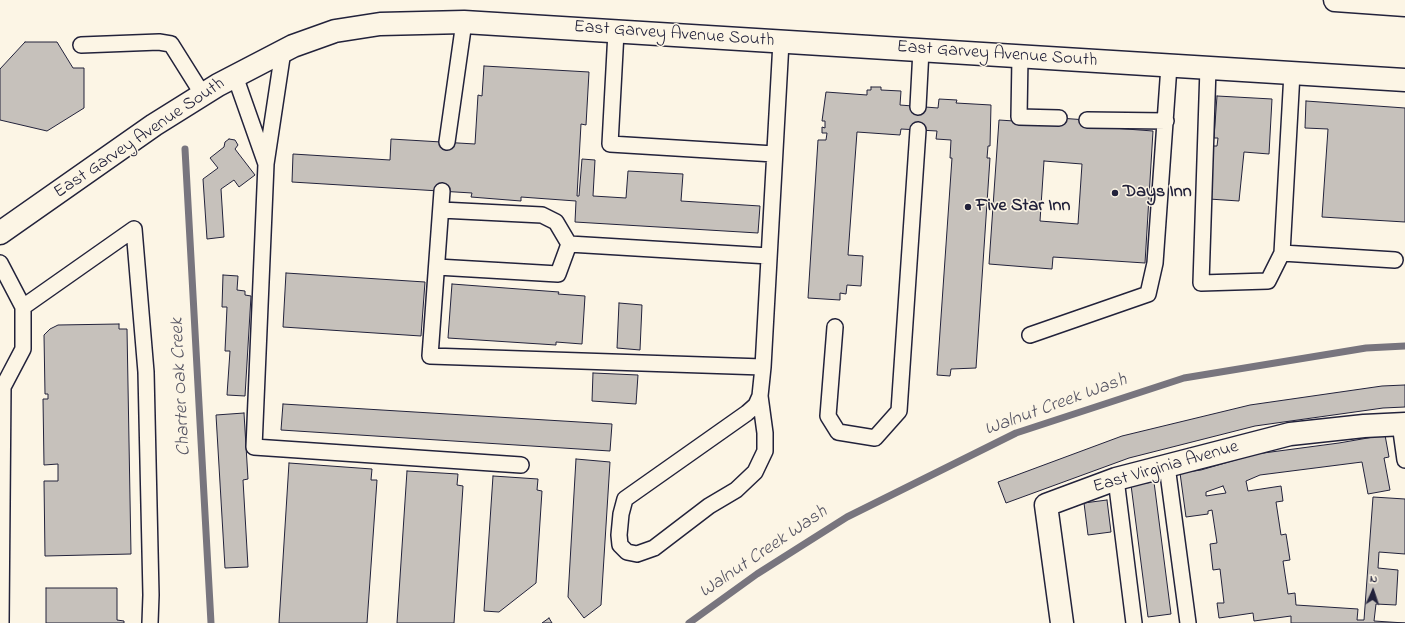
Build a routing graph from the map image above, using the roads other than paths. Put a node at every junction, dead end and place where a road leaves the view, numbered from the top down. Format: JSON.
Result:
{"nodes":[{"id":1,"x":1335,"y":0,"type":"edge"},
{"id":2,"x":1405,"y":5,"type":"edge"},
{"id":3,"x":464,"y":22,"type":"junction"},
{"id":4,"x":616,"y":32,"type":"junction"},
{"id":5,"x":781,"y":42,"type":"junction"},
{"id":6,"x":82,"y":45,"type":"dead end"},
{"id":7,"x":921,"y":50,"type":"junction"},
{"id":8,"x":283,"y":51,"type":"junction"},
{"id":9,"x":1020,"y":57,"type":"junction"},
{"id":10,"x":1169,"y":66,"type":"junction"},
{"id":11,"x":1208,"y":68,"type":"junction"},
{"id":12,"x":1292,"y":73,"type":"junction"},
{"id":13,"x":235,"y":76,"type":"junction"},
{"id":14,"x":1405,"y":80,"type":"edge"},
{"id":15,"x":203,"y":95,"type":"junction"},
{"id":16,"x":918,"y":107,"type":"dead end"},
{"id":17,"x":1059,"y":118,"type":"dead end"},
{"id":18,"x":1087,"y":120,"type":"dead end"},
{"id":19,"x":1166,"y":121,"type":"junction"},
{"id":20,"x":918,"y":130,"type":"dead end"},
{"id":21,"x":447,"y":142,"type":"dead end"},
{"id":22,"x":774,"y":154,"type":"junction"},
{"id":23,"x":266,"y":164,"type":"junction"},
{"id":24,"x":442,"y":191,"type":"dead end"},
{"id":25,"x":441,"y":210,"type":"junction"},
{"id":26,"x":0,"y":233,"type":"edge"},
{"id":27,"x":569,"y":244,"type":"junction"},
{"id":28,"x":1282,"y":253,"type":"junction"},
{"id":29,"x":769,"y":256,"type":"junction"},
{"id":30,"x":1395,"y":260,"type":"dead end"},
{"id":31,"x":0,"y":264,"type":"edge"},
{"id":32,"x":437,"y":267,"type":"junction"},
{"id":33,"x":23,"y":307,"type":"junction"},
{"id":34,"x":835,"y":327,"type":"dead end"},
{"id":35,"x":1030,"y":335,"type":"dead end"},
{"id":36,"x":0,"y":364,"type":"edge"},
{"id":37,"x":15,"y":365,"type":"junction"},
{"id":38,"x":764,"y":367,"type":"junction"},
{"id":39,"x":760,"y":396,"type":"junction"},
{"id":40,"x":1402,"y":424,"type":"edge"},
{"id":41,"x":1405,"y":460,"type":"edge"},
{"id":42,"x":521,"y":465,"type":"dead end"},
{"id":43,"x":1166,"y":466,"type":"junction"},
{"id":44,"x":1116,"y":479,"type":"junction"},
{"id":45,"x":1,"y":623,"type":"edge"},
{"id":46,"x":150,"y":623,"type":"edge"},
{"id":47,"x":1062,"y":623,"type":"edge"},
{"id":48,"x":1134,"y":623,"type":"edge"},
{"id":49,"x":1188,"y":623,"type":"edge"}],
"edges":[{"from":1,"to":2,"type":"main road"},
{"from":3,"to":4,"type":"main road","name":"East Garvey Avenue South"},
{"from":3,"to":8,"type":"main road","name":"East Garvey Avenue South"},
{"from":3,"to":21,"type":"lane"},
{"from":4,"to":5,"type":"main road","name":"East Garvey Avenue South"},
{"from":4,"to":22,"type":"lane"},
{"from":5,"to":7,"type":"main road","name":"East Garvey Avenue South"},
{"from":5,"to":22,"type":"lane"},
{"from":6,"to":15,"type":"lane"},
{"from":7,"to":9,"type":"main road","name":"East Garvey Avenue South"},
{"from":7,"to":16,"type":"lane"},
{"from":8,"to":13,"type":"main road","name":"East Garvey Avenue South"},
{"from":8,"to":23,"type":"lane"},
{"from":9,"to":10,"type":"main road","name":"East Garvey Avenue South"},
{"from":9,"to":17,"type":"lane"},
{"from":10,"to":11,"type":"main road","name":"East Garvey Avenue South"},
{"from":10,"to":19,"type":"lane"},
{"from":11,"to":12,"type":"main road","name":"East Garvey Avenue South"},
{"from":11,"to":28,"type":"lane"},
{"from":12,"to":14,"type":"main road","name":"East Garvey Avenue South"},
{"from":12,"to":28,"type":"lane"},
{"from":13,"to":15,"type":"main road","name":"East Garvey Avenue South"},
{"from":13,"to":23,"type":"lane"},
{"from":15,"to":26,"type":"main road","name":"East Garvey Avenue South"},
{"from":18,"to":19,"type":"lane"},
{"from":19,"to":35,"type":"lane"},
{"from":20,"to":34,"type":"lane"},
{"from":22,"to":29,"type":"lane"},
{"from":23,"to":42,"type":"lane"},
{"from":24,"to":25,"type":"lane"},
{"from":25,"to":27,"type":"lane"},
{"from":25,"to":32,"type":"lane"},
{"from":27,"to":29,"type":"lane"},
{"from":27,"to":32,"type":"lane"},
{"from":28,"to":30,"type":"lane"},
{"from":29,"to":38,"type":"lane"},
{"from":31,"to":33,"type":"lane"},
{"from":32,"to":38,"type":"lane"},
{"from":33,"to":37,"type":"lane"},
{"from":33,"to":46,"type":"lane"},
{"from":36,"to":37,"type":"lane"},
{"from":37,"to":45,"type":"lane"},
{"from":38,"to":39,"type":"lane"},
{"from":39,"to":39,"type":"lane"},
{"from":40,"to":41,"type":"lane"},
{"from":40,"to":43,"type":"main road","name":"East Virginia Avenue"},
{"from":43,"to":44,"type":"main road","name":"East Virginia Avenue"},
{"from":43,"to":49,"type":"lane"},
{"from":44,"to":47,"type":"main road","name":"East Virginia Avenue"},
{"from":44,"to":48,"type":"lane"}]}
